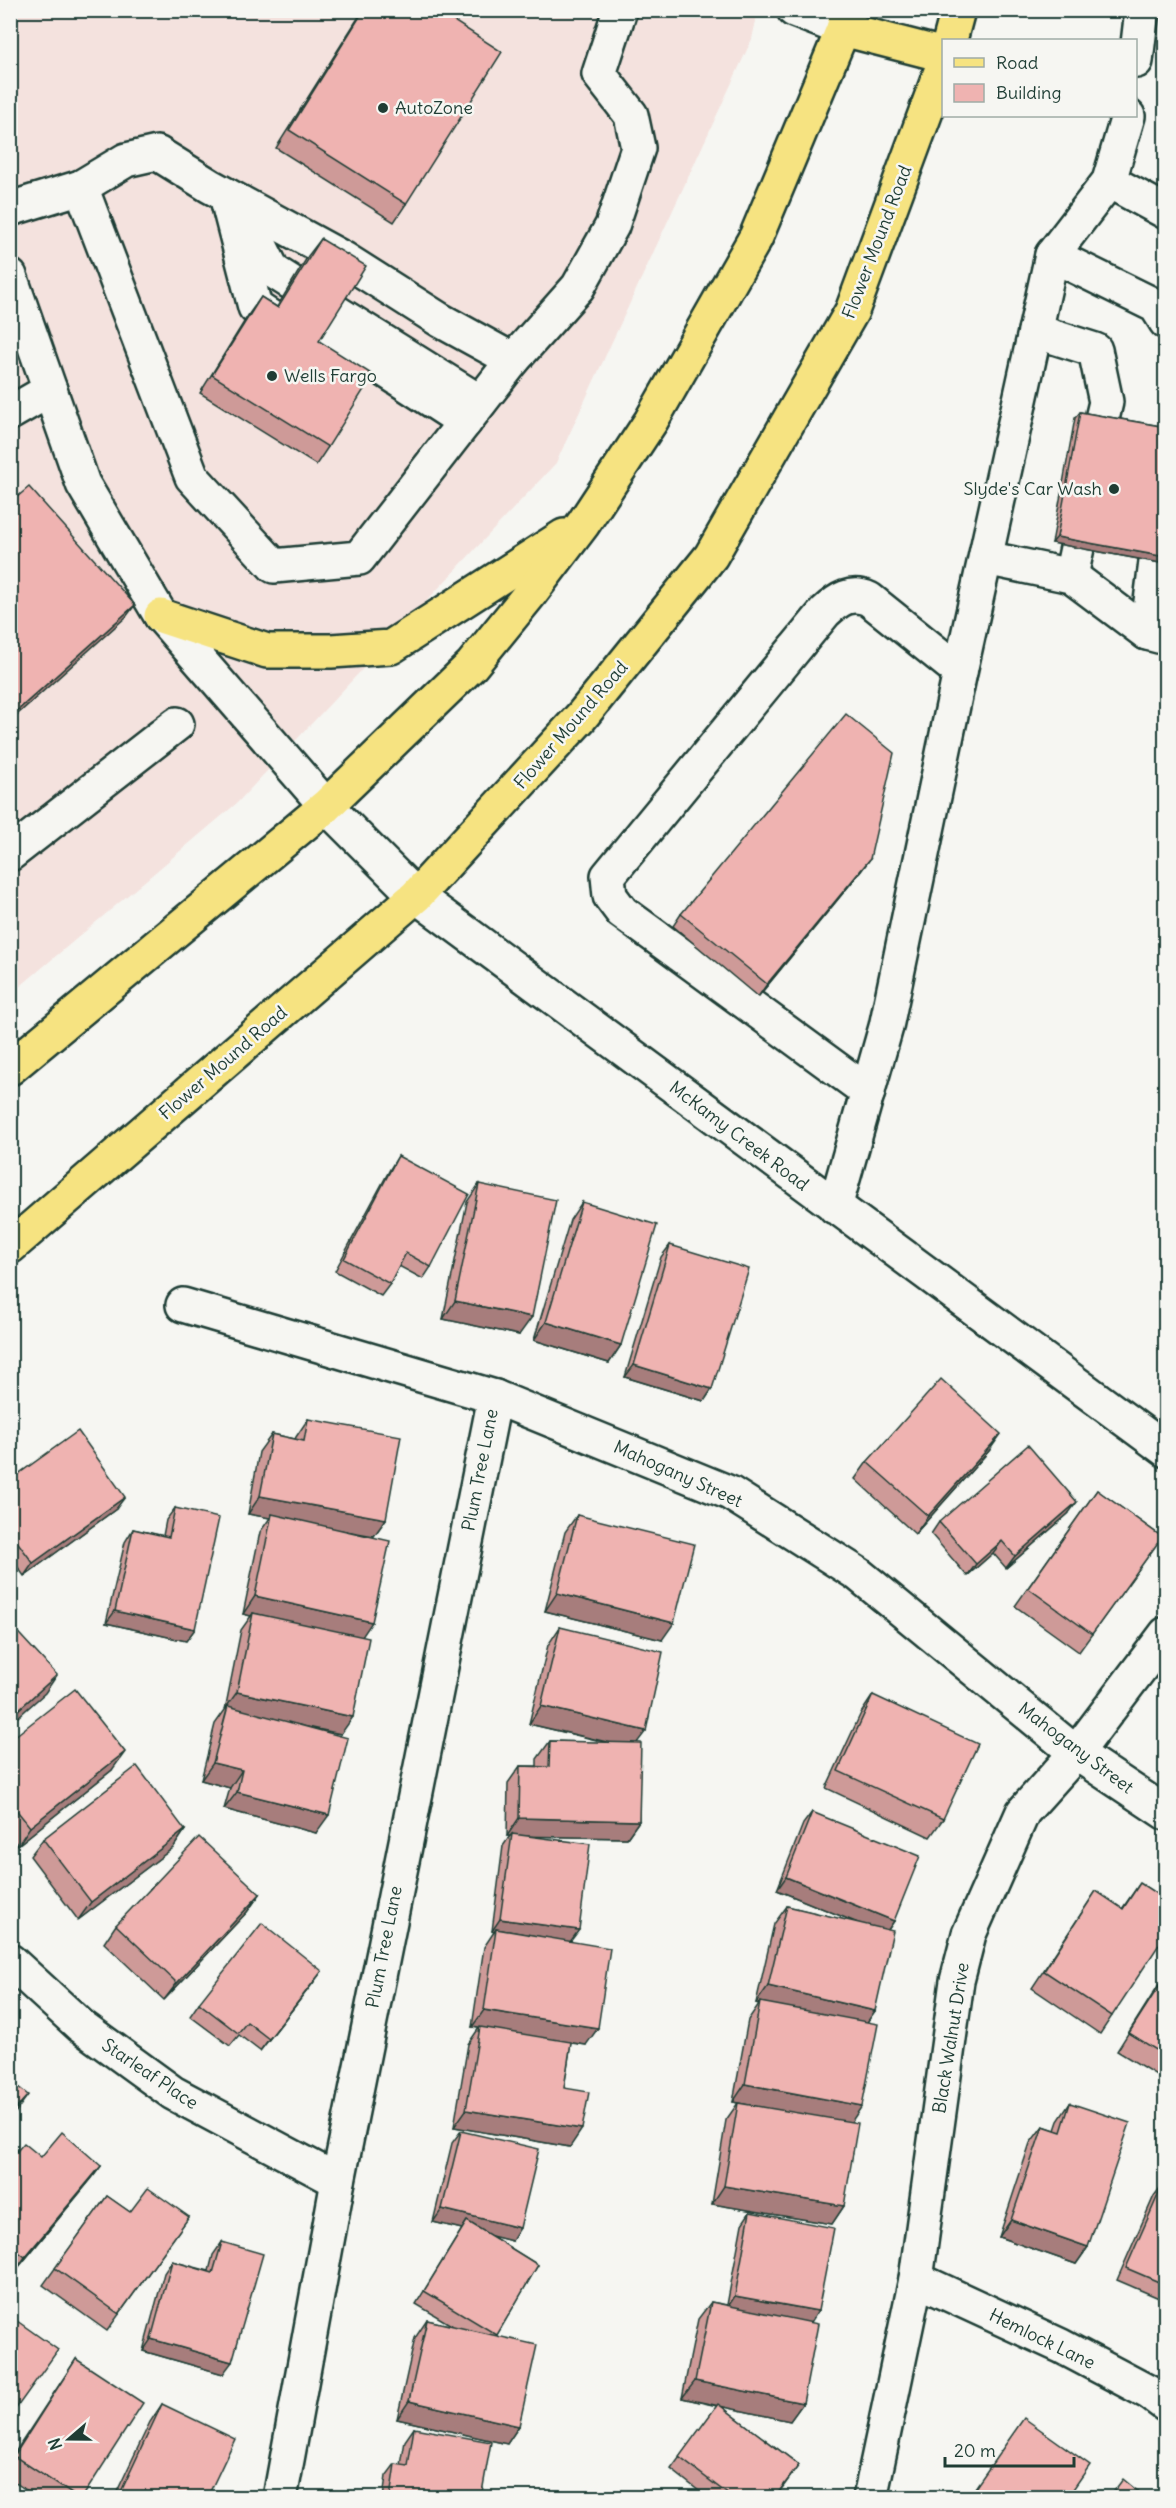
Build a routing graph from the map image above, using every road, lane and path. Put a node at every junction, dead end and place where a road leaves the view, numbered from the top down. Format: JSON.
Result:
{"nodes":[{"id":1,"x":620,"y":10,"type":"edge"},
{"id":2,"x":794,"y":10,"type":"edge"},
{"id":3,"x":958,"y":10,"type":"edge"},
{"id":4,"x":1142,"y":10,"type":"edge"},
{"id":5,"x":846,"y":20,"type":"edge"},
{"id":6,"x":950,"y":39,"type":"edge"},
{"id":7,"x":1137,"y":52,"type":"edge"},
{"id":8,"x":942,"y":54,"type":"edge"},
{"id":9,"x":942,"y":68,"type":"edge"},
{"id":10,"x":1118,"y":119,"type":"edge"},
{"id":11,"x":1109,"y":181,"type":"junction"},
{"id":12,"x":81,"y":187,"type":"junction"},
{"id":13,"x":238,"y":201,"type":"junction"},
{"id":14,"x":10,"y":209,"type":"edge"},
{"id":15,"x":1166,"y":212,"type":"edge"},
{"id":16,"x":1052,"y":255,"type":"junction"},
{"id":17,"x":10,"y":276,"type":"edge"},
{"id":18,"x":1166,"y":322,"type":"edge"},
{"id":19,"x":1035,"y":331,"type":"junction"},
{"id":20,"x":50,"y":390,"type":"junction"},
{"id":21,"x":482,"y":400,"type":"junction"},
{"id":22,"x":10,"y":413,"type":"edge"},
{"id":23,"x":1101,"y":423,"type":"edge"},
{"id":24,"x":583,"y":524,"type":"junction"},
{"id":25,"x":986,"y":558,"type":"junction"},
{"id":26,"x":1156,"y":562,"type":"edge"},
{"id":27,"x":161,"y":616,"type":"junction"},
{"id":28,"x":1156,"y":635,"type":"edge"},
{"id":29,"x":960,"y":672,"type":"junction"},
{"id":30,"x":177,"y":724,"type":"dead end"},
{"id":31,"x":326,"y":806,"type":"junction"},
{"id":32,"x":10,"y":854,"type":"edge"},
{"id":33,"x":416,"y":896,"type":"junction"},
{"id":34,"x":10,"y":1068,"type":"edge"},
{"id":35,"x":868,"y":1092,"type":"junction"},
{"id":36,"x":835,"y":1206,"type":"junction"},
{"id":37,"x":10,"y":1247,"type":"edge"},
{"id":38,"x":183,"y":1305,"type":"dead end"},
{"id":39,"x":495,"y":1397,"type":"junction"},
{"id":40,"x":1166,"y":1450,"type":"edge"},
{"id":41,"x":1166,"y":1634,"type":"edge"},
{"id":42,"x":1076,"y":1753,"type":"junction"},
{"id":43,"x":1166,"y":1813,"type":"edge"},
{"id":44,"x":10,"y":1961,"type":"edge"},
{"id":45,"x":338,"y":2181,"type":"junction"},
{"id":46,"x":916,"y":2279,"type":"junction"},
{"id":47,"x":1166,"y":2405,"type":"edge"},
{"id":48,"x":280,"y":2498,"type":"edge"},
{"id":49,"x":870,"y":2498,"type":"edge"}],
"edges":[{"from":1,"to":21,"type":"street"},
{"from":2,"to":5,"type":"street"},
{"from":3,"to":6,"type":"main road"},
{"from":4,"to":7,"type":"street"},
{"from":5,"to":8,"type":"main road"},
{"from":5,"to":24,"type":"main road"},
{"from":9,"to":33,"type":"main road","name":"Flower Mound Road"},
{"from":10,"to":11,"type":"street"},
{"from":11,"to":15,"type":"street"},
{"from":11,"to":16,"type":"street"},
{"from":12,"to":13,"type":"street"},
{"from":12,"to":14,"type":"street"},
{"from":12,"to":21,"type":"street"},
{"from":13,"to":13,"type":"street"},
{"from":13,"to":21,"type":"street"},
{"from":16,"to":18,"type":"street"},
{"from":16,"to":19,"type":"street"},
{"from":17,"to":20,"type":"street","name":"McKamy Creek Road"},
{"from":19,"to":23,"type":"street"},
{"from":19,"to":25,"type":"street"},
{"from":20,"to":22,"type":"street"},
{"from":20,"to":27,"type":"street","name":"McKamy Creek Road"},
{"from":21,"to":21,"type":"street"},
{"from":24,"to":27,"type":"main road"},
{"from":24,"to":31,"type":"main road"},
{"from":25,"to":28,"type":"street"},
{"from":25,"to":29,"type":"street"},
{"from":26,"to":28,"type":"street"},
{"from":27,"to":31,"type":"street","name":"McKamy Creek Road"},
{"from":29,"to":35,"type":"street"},
{"from":29,"to":35,"type":"street"},
{"from":30,"to":32,"type":"street"},
{"from":31,"to":33,"type":"street","name":"McKamy Creek Road"},
{"from":31,"to":34,"type":"main road"},
{"from":33,"to":36,"type":"street","name":"McKamy Creek Road"},
{"from":33,"to":37,"type":"main road","name":"Flower Mound Road"},
{"from":35,"to":36,"type":"street"},
{"from":36,"to":40,"type":"street","name":"McKamy Creek Road"},
{"from":38,"to":39,"type":"street","name":"Mahogany Street"},
{"from":39,"to":42,"type":"street","name":"Mahogany Street"},
{"from":39,"to":45,"type":"street","name":"Plum Tree Lane"},
{"from":41,"to":42,"type":"street","name":"Black Walnut Drive"},
{"from":42,"to":43,"type":"street","name":"Mahogany Street"},
{"from":42,"to":46,"type":"street","name":"Black Walnut Drive"},
{"from":44,"to":45,"type":"street","name":"Starleaf Place"},
{"from":45,"to":48,"type":"street","name":"Plum Tree Lane"},
{"from":46,"to":47,"type":"street","name":"Hemlock Lane"},
{"from":46,"to":49,"type":"street","name":"Black Walnut Drive"}]}
